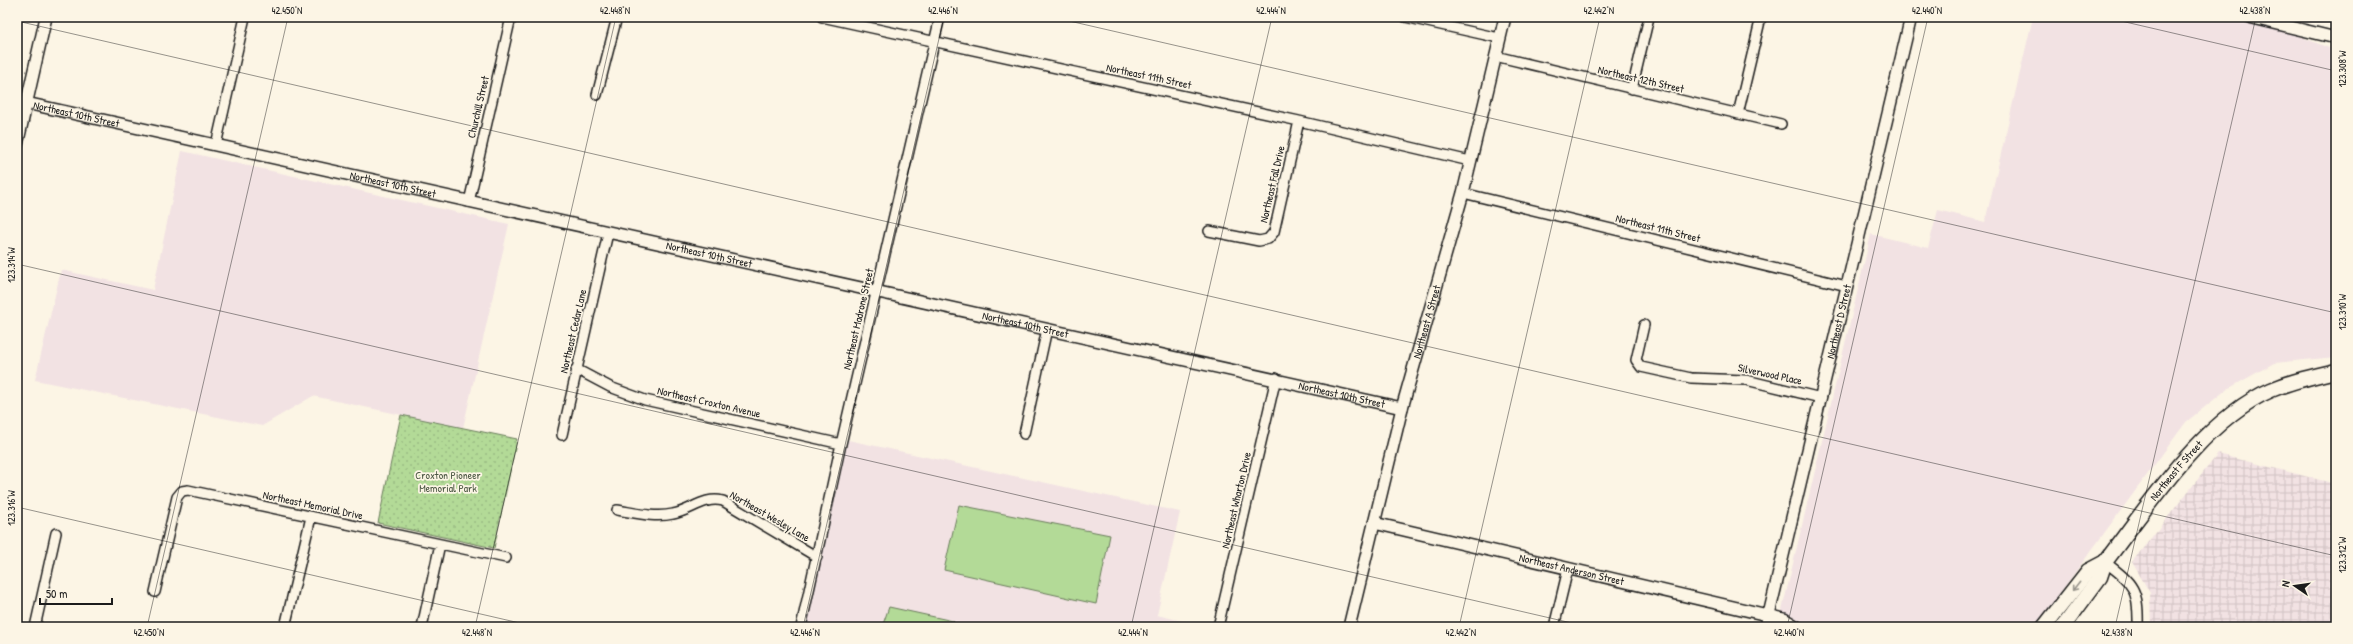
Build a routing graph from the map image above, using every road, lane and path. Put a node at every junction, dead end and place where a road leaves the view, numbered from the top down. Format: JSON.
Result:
{"nodes":[{"id":1,"x":46,"y":17,"type":"edge"},
{"id":2,"x":245,"y":17,"type":"edge"},
{"id":3,"x":511,"y":17,"type":"edge"},
{"id":4,"x":617,"y":17,"type":"edge"},
{"id":5,"x":822,"y":17,"type":"edge"},
{"id":6,"x":940,"y":17,"type":"edge"},
{"id":7,"x":1405,"y":17,"type":"edge"},
{"id":8,"x":1504,"y":17,"type":"edge"},
{"id":9,"x":1649,"y":17,"type":"edge"},
{"id":10,"x":1761,"y":17,"type":"edge"},
{"id":11,"x":1911,"y":17,"type":"edge"},
{"id":12,"x":2249,"y":17,"type":"edge"},
{"id":13,"x":1500,"y":38,"type":"junction"},
{"id":14,"x":2336,"y":38,"type":"edge"},
{"id":15,"x":935,"y":43,"type":"junction"},
{"id":16,"x":1495,"y":56,"type":"junction"},
{"id":17,"x":1632,"y":89,"type":"junction"},
{"id":18,"x":597,"y":95,"type":"dead end"},
{"id":19,"x":22,"y":102,"type":"edge"},
{"id":20,"x":1738,"y":114,"type":"junction"},
{"id":21,"x":1299,"y":121,"type":"junction"},
{"id":22,"x":1781,"y":124,"type":"dead end"},
{"id":23,"x":17,"y":145,"type":"edge"},
{"id":24,"x":216,"y":145,"type":"junction"},
{"id":25,"x":1470,"y":161,"type":"junction"},
{"id":26,"x":1463,"y":193,"type":"junction"},
{"id":27,"x":469,"y":202,"type":"junction"},
{"id":28,"x":1209,"y":231,"type":"dead end"},
{"id":29,"x":608,"y":233,"type":"junction"},
{"id":30,"x":1846,"y":286,"type":"junction"},
{"id":31,"x":877,"y":291,"type":"junction"},
{"id":32,"x":1644,"y":325,"type":"dead end"},
{"id":33,"x":1047,"y":329,"type":"junction"},
{"id":34,"x":576,"y":369,"type":"junction"},
{"id":35,"x":2336,"y":371,"type":"edge"},
{"id":36,"x":1276,"y":378,"type":"junction"},
{"id":37,"x":1821,"y":398,"type":"junction"},
{"id":38,"x":1402,"y":408,"type":"junction"},
{"id":39,"x":1024,"y":434,"type":"dead end"},
{"id":40,"x":562,"y":435,"type":"dead end"},
{"id":41,"x":841,"y":444,"type":"junction"},
{"id":42,"x":617,"y":510,"type":"dead end"},
{"id":43,"x":311,"y":517,"type":"junction"},
{"id":44,"x":1374,"y":523,"type":"junction"},
{"id":45,"x":56,"y":533,"type":"dead end"},
{"id":46,"x":440,"y":544,"type":"junction"},
{"id":47,"x":817,"y":557,"type":"junction"},
{"id":48,"x":506,"y":558,"type":"dead end"},
{"id":49,"x":2105,"y":562,"type":"junction"},
{"id":50,"x":1568,"y":569,"type":"junction"},
{"id":51,"x":155,"y":592,"type":"dead end"},
{"id":52,"x":1769,"y":616,"type":"junction"},
{"id":53,"x":35,"y":627,"type":"edge"},
{"id":54,"x":285,"y":627,"type":"edge"},
{"id":55,"x":422,"y":627,"type":"edge"},
{"id":56,"x":801,"y":627,"type":"edge"},
{"id":57,"x":1218,"y":627,"type":"edge"},
{"id":58,"x":1349,"y":627,"type":"edge"},
{"id":59,"x":1554,"y":627,"type":"edge"},
{"id":60,"x":1766,"y":627,"type":"edge"},
{"id":61,"x":1797,"y":627,"type":"edge"},
{"id":62,"x":2044,"y":627,"type":"edge"},
{"id":63,"x":2063,"y":627,"type":"edge"},
{"id":64,"x":2138,"y":627,"type":"edge"}],
"edges":[{"from":1,"to":19,"type":"street"},
{"from":2,"to":24,"type":"street"},
{"from":3,"to":27,"type":"street","name":"Churchill Street"},
{"from":4,"to":18,"type":"street"},
{"from":5,"to":15,"type":"street","name":"Northeast 11th Street"},
{"from":6,"to":15,"type":"street","name":"Northeast Madrone Street"},
{"from":7,"to":13,"type":"street"},
{"from":8,"to":13,"type":"street","name":"Northeast A Street"},
{"from":9,"to":17,"type":"street"},
{"from":10,"to":20,"type":"street"},
{"from":11,"to":30,"type":"street","name":"Northeast D Street"},
{"from":12,"to":14,"type":"street"},
{"from":13,"to":16,"type":"street","name":"Northeast A Street"},
{"from":15,"to":21,"type":"street","name":"Northeast 11th Street"},
{"from":15,"to":31,"type":"street","name":"Northeast Madrone Street"},
{"from":16,"to":17,"type":"street","name":"Northeast 12th Street"},
{"from":16,"to":25,"type":"street","name":"Northeast A Street"},
{"from":17,"to":20,"type":"street","name":"Northeast 12th Street"},
{"from":19,"to":23,"type":"street"},
{"from":19,"to":24,"type":"street","name":"Northeast 10th Street"},
{"from":20,"to":22,"type":"street","name":"Northeast 12th Street"},
{"from":21,"to":25,"type":"street","name":"Northeast 11th Street"},
{"from":21,"to":28,"type":"street","name":"Northeast Fall Drive"},
{"from":24,"to":27,"type":"street","name":"Northeast 10th Street"},
{"from":25,"to":26,"type":"street","name":"Northeast A Street"},
{"from":26,"to":30,"type":"street","name":"Northeast 11th Street"},
{"from":26,"to":38,"type":"street","name":"Northeast A Street"},
{"from":27,"to":29,"type":"street","name":"Northeast 10th Street"},
{"from":29,"to":31,"type":"street","name":"Northeast 10th Street"},
{"from":29,"to":34,"type":"street","name":"Northeast Cedar Lane"},
{"from":30,"to":37,"type":"street","name":"Northeast D Street"},
{"from":31,"to":33,"type":"street","name":"Northeast 10th Street"},
{"from":31,"to":41,"type":"street","name":"Northeast Madrone Street"},
{"from":32,"to":37,"type":"street","name":"Silverwood Place"},
{"from":33,"to":36,"type":"street","name":"Northeast 10th Street"},
{"from":33,"to":39,"type":"street"},
{"from":34,"to":40,"type":"street","name":"Northeast Cedar Lane"},
{"from":34,"to":41,"type":"street","name":"Northeast Croxton Avenue"},
{"from":35,"to":49,"type":"main road","name":"Northeast F Street"},
{"from":36,"to":38,"type":"street","name":"Northeast 10th Street"},
{"from":36,"to":57,"type":"street","name":"Northeast Wharton Drive"},
{"from":37,"to":52,"type":"street","name":"Northeast D Street"},
{"from":38,"to":44,"type":"street","name":"Northeast A Street"},
{"from":41,"to":47,"type":"street","name":"Northeast Madrone Street"},
{"from":42,"to":47,"type":"street","name":"Northeast Wesley Lane"},
{"from":43,"to":46,"type":"street","name":"Northeast Memorial Drive"},
{"from":43,"to":51,"type":"street","name":"Northeast Memorial Drive"},
{"from":43,"to":54,"type":"street"},
{"from":44,"to":50,"type":"street","name":"Northeast Anderson Street"},
{"from":44,"to":58,"type":"street","name":"Northeast A Street"},
{"from":45,"to":53,"type":"street"},
{"from":46,"to":48,"type":"street","name":"Northeast Memorial Drive"},
{"from":46,"to":55,"type":"street"},
{"from":47,"to":56,"type":"street","name":"Northeast Madrone Street"},
{"from":49,"to":62,"type":"main road","one_way":true},
{"from":49,"to":63,"type":"main road","name":"Northeast F Street"},
{"from":49,"to":64,"type":"street"},
{"from":50,"to":52,"type":"street","name":"Northeast Anderson Street"},
{"from":50,"to":59,"type":"street"},
{"from":52,"to":60,"type":"street","name":"Northeast D Street"},
{"from":52,"to":61,"type":"street","name":"Northeast Anderson Street"}]}
